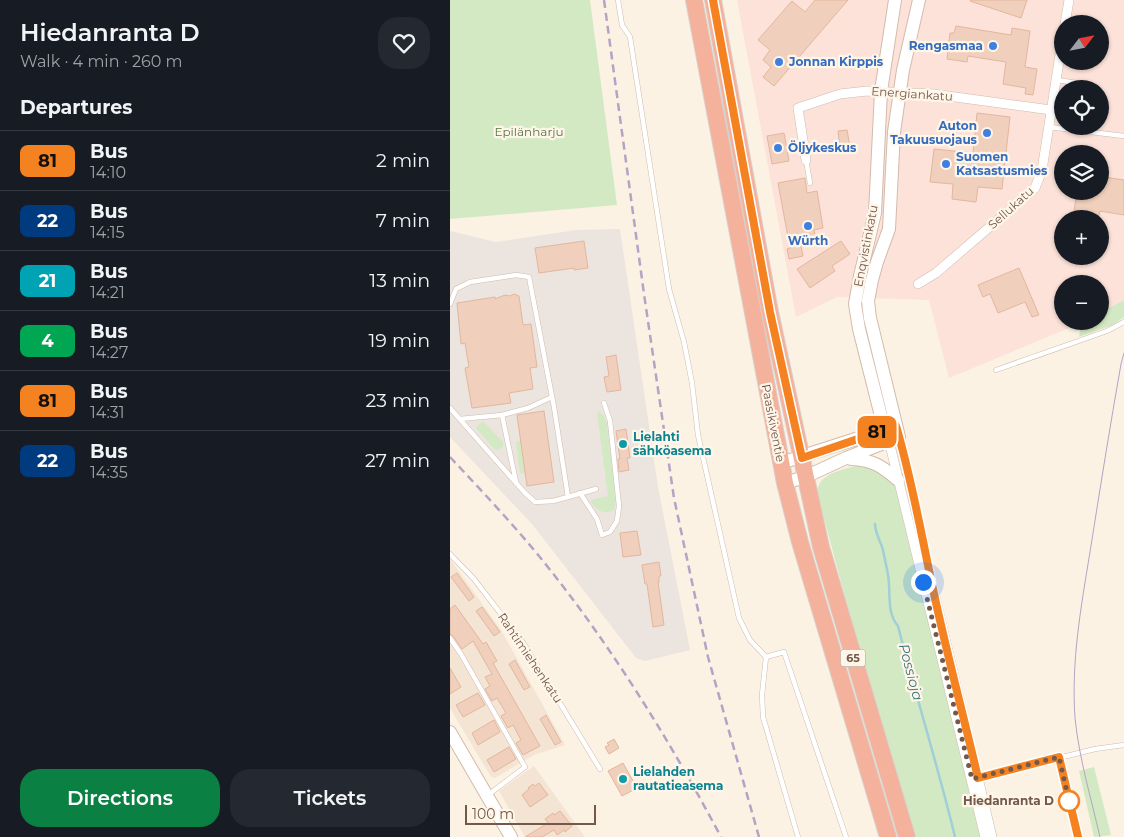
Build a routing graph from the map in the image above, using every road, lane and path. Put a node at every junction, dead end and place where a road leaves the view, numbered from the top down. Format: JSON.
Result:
{"nodes":[{"id":1,"x":618,"y":0,"type":"edge"},
{"id":2,"x":694,"y":0,"type":"edge"},
{"id":3,"x":713,"y":0,"type":"edge"},
{"id":4,"x":894,"y":0,"type":"edge"},
{"id":5,"x":918,"y":0,"type":"edge"},
{"id":6,"x":1069,"y":0,"type":"edge"},
{"id":7,"x":1066,"y":15,"type":"edge"},
{"id":8,"x":1058,"y":70,"type":"edge"},
{"id":9,"x":1057,"y":80,"type":"edge"},
{"id":10,"x":880,"y":91,"type":"junction"},
{"id":11,"x":899,"y":92,"type":"junction"},
{"id":12,"x":1054,"y":95,"type":"edge"},
{"id":13,"x":1051,"y":110,"type":"junction"},
{"id":14,"x":1049,"y":127,"type":"junction"},
{"id":15,"x":1124,"y":136,"type":"edge"},
{"id":16,"x":806,"y":160,"type":"joint"},
{"id":17,"x":810,"y":183,"type":"dead end"},
{"id":18,"x":918,"y":284,"type":"dead end"},
{"id":19,"x":450,"y":304,"type":"edge"},
{"id":20,"x":1124,"y":322,"type":"edge"},
{"id":21,"x":996,"y":370,"type":"dead end"},
{"id":22,"x":552,"y":397,"type":"junction"},
{"id":23,"x":604,"y":403,"type":"dead end"},
{"id":24,"x":450,"y":408,"type":"edge"},
{"id":25,"x":502,"y":415,"type":"junction"},
{"id":26,"x":460,"y":419,"type":"junction"},
{"id":27,"x":892,"y":434,"type":"junction"},
{"id":28,"x":802,"y":458,"type":"junction"},
{"id":29,"x":846,"y":458,"type":"junction"},
{"id":30,"x":781,"y":463,"type":"junction"},
{"id":31,"x":805,"y":477,"type":"junction"},
{"id":32,"x":898,"y":480,"type":"junction"},
{"id":33,"x":516,"y":482,"type":"junction"},
{"id":34,"x":785,"y":483,"type":"junction"},
{"id":35,"x":596,"y":489,"type":"dead end"},
{"id":36,"x":580,"y":494,"type":"junction"},
{"id":37,"x":568,"y":497,"type":"junction"},
{"id":38,"x":450,"y":554,"type":"edge"},
{"id":39,"x":450,"y":638,"type":"edge"},
{"id":40,"x":766,"y":657,"type":"junction"},
{"id":41,"x":450,"y":732,"type":"edge"},
{"id":42,"x":1124,"y":744,"type":"edge"},
{"id":43,"x":1059,"y":757,"type":"junction"},
{"id":44,"x":600,"y":769,"type":"dead end"},
{"id":45,"x":975,"y":778,"type":"junction"},
{"id":46,"x":487,"y":795,"type":"junction"},
{"id":47,"x":511,"y":837,"type":"edge"},
{"id":48,"x":798,"y":837,"type":"edge"},
{"id":49,"x":846,"y":837,"type":"edge"},
{"id":50,"x":888,"y":837,"type":"edge"},
{"id":51,"x":907,"y":837,"type":"edge"},
{"id":52,"x":985,"y":837,"type":"edge"},
{"id":53,"x":992,"y":837,"type":"edge"},
{"id":54,"x":1078,"y":837,"type":"edge"}],
"edges":[{"from":1,"to":40,"type":"lane"},
{"from":2,"to":30,"type":"highway","name":"Paasikiventie","number":"65"},
{"from":3,"to":28,"type":"highway","name":"Paasikiventie","number":"65"},
{"from":4,"to":10,"type":"main road","name":"Enqvistinkatu"},
{"from":5,"to":11,"type":"main road","name":"Enqvistinkatu"},
{"from":6,"to":7,"type":"street"},
{"from":8,"to":9,"type":"street","name":"Sellukatu"},
{"from":10,"to":11,"type":"street","name":"Energiankatu"},
{"from":10,"to":16,"type":"street","name":"Energiankatu"},
{"from":10,"to":27,"type":"main road","name":"Enqvistinkatu"},
{"from":11,"to":13,"type":"street","name":"Energiankatu"},
{"from":11,"to":27,"type":"main road","name":"Enqvistinkatu"},
{"from":12,"to":13,"type":"street","name":"Sellukatu"},
{"from":13,"to":14,"type":"street","name":"Sellukatu"},
{"from":14,"to":15,"type":"lane"},
{"from":14,"to":18,"type":"street","name":"Sellukatu"},
{"from":16,"to":17,"type":"lane"},
{"from":19,"to":22,"type":"lane"},
{"from":20,"to":21,"type":"lane"},
{"from":22,"to":25,"type":"lane"},
{"from":22,"to":37,"type":"lane"},
{"from":23,"to":36,"type":"lane"},
{"from":24,"to":26,"type":"lane"},
{"from":25,"to":26,"type":"lane"},
{"from":25,"to":33,"type":"lane"},
{"from":26,"to":33,"type":"lane"},
{"from":27,"to":28,"type":"main road"},
{"from":27,"to":29,"type":"main road"},
{"from":27,"to":32,"type":"street"},
{"from":27,"to":45,"type":"street"},
{"from":28,"to":30,"type":"main road"},
{"from":28,"to":31,"type":"highway","name":"Paasikiventie","number":"65"},
{"from":29,"to":31,"type":"main road"},
{"from":29,"to":32,"type":"main road"},
{"from":30,"to":34,"type":"highway","name":"Paasikiventie","number":"65"},
{"from":31,"to":34,"type":"main road"},
{"from":31,"to":51,"type":"highway","name":"Paasikiventie","number":"65"},
{"from":32,"to":45,"type":"street"},
{"from":33,"to":37,"type":"lane"},
{"from":34,"to":50,"type":"highway","name":"Paasikiventie","number":"65"},
{"from":35,"to":36,"type":"lane"},
{"from":36,"to":37,"type":"lane"},
{"from":38,"to":44,"type":"lane","name":"Rahtimiehenkatu"},
{"from":39,"to":46,"type":"lane"},
{"from":40,"to":48,"type":"lane"},
{"from":40,"to":49,"type":"lane"},
{"from":41,"to":46,"type":"main road"},
{"from":42,"to":43,"type":"lane"},
{"from":43,"to":45,"type":"lane"},
{"from":43,"to":54,"type":"lane"},
{"from":45,"to":52,"type":"street"},
{"from":45,"to":53,"type":"street"},
{"from":46,"to":47,"type":"main road"}]}
